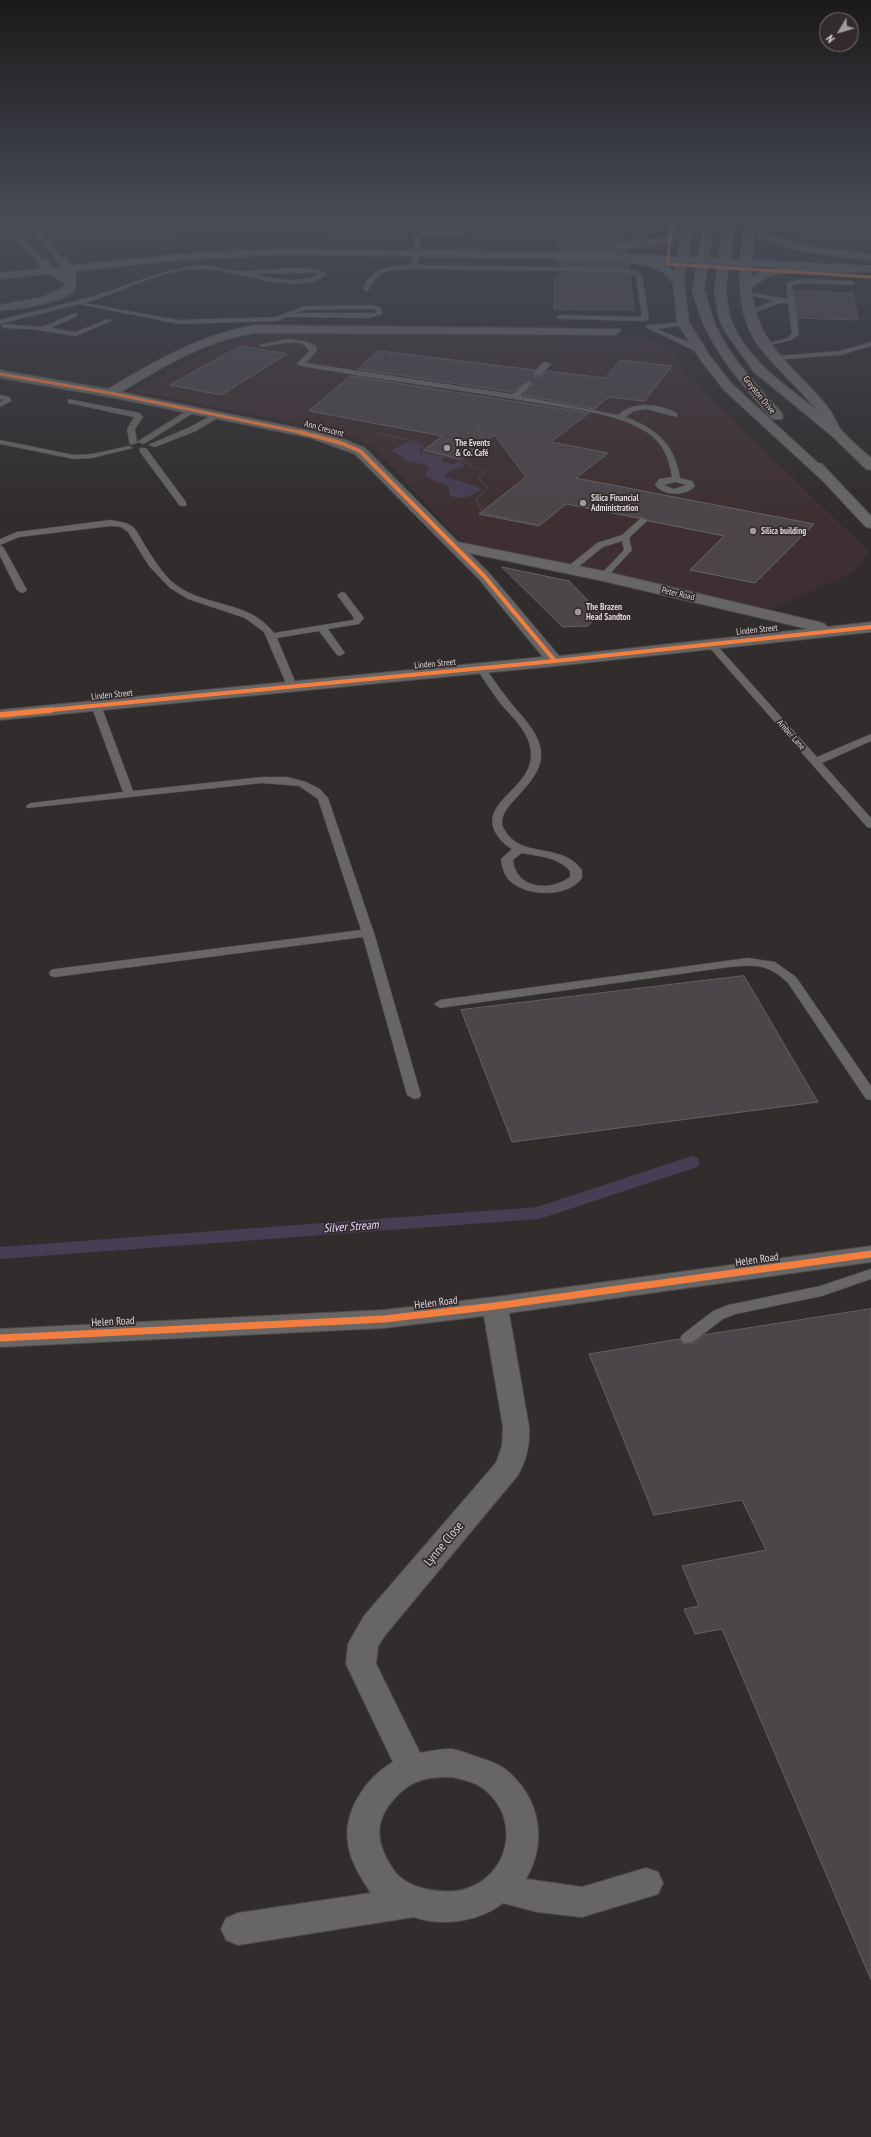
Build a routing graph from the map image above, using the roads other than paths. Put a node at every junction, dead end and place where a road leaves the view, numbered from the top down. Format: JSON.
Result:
{"nodes":[{"id":1,"x":17,"y":318,"type":"edge"},
{"id":2,"x":69,"y":318,"type":"edge"},
{"id":3,"x":155,"y":318,"type":"edge"},
{"id":4,"x":281,"y":318,"type":"edge"},
{"id":5,"x":591,"y":318,"type":"edge"},
{"id":6,"x":683,"y":318,"type":"edge"},
{"id":7,"x":708,"y":318,"type":"edge"},
{"id":8,"x":725,"y":318,"type":"edge"},
{"id":9,"x":752,"y":318,"type":"edge"},
{"id":10,"x":794,"y":318,"type":"edge"},
{"id":11,"x":646,"y":319,"type":"joint"},
{"id":12,"x":110,"y":320,"type":"dead end"},
{"id":13,"x":0,"y":322,"type":"edge"},
{"id":14,"x":684,"y":324,"type":"junction"},
{"id":15,"x":0,"y":326,"type":"edge"},
{"id":16,"x":648,"y":327,"type":"junction"},
{"id":17,"x":43,"y":329,"type":"junction"},
{"id":18,"x":615,"y":331,"type":"dead end"},
{"id":19,"x":871,"y":344,"type":"edge"},
{"id":20,"x":263,"y":345,"type":"dead end"},
{"id":21,"x":765,"y":346,"type":"junction"},
{"id":22,"x":700,"y":350,"type":"junction"},
{"id":23,"x":775,"y":358,"type":"junction"},
{"id":24,"x":547,"y":364,"type":"dead end"},
{"id":25,"x":538,"y":373,"type":"dead end"},
{"id":26,"x":0,"y":374,"type":"edge"},
{"id":27,"x":528,"y":384,"type":"dead end"},
{"id":28,"x":110,"y":393,"type":"junction"},
{"id":29,"x":515,"y":396,"type":"junction"},
{"id":30,"x":0,"y":397,"type":"edge"},
{"id":31,"x":71,"y":400,"type":"dead end"},
{"id":32,"x":0,"y":405,"type":"edge"},
{"id":33,"x":194,"y":410,"type":"junction"},
{"id":34,"x":219,"y":415,"type":"junction"},
{"id":35,"x":674,"y":415,"type":"dead end"},
{"id":36,"x":619,"y":418,"type":"junction"},
{"id":37,"x":837,"y":433,"type":"junction"},
{"id":38,"x":0,"y":442,"type":"edge"},
{"id":39,"x":134,"y":444,"type":"junction"},
{"id":40,"x":152,"y":445,"type":"junction"},
{"id":41,"x":143,"y":450,"type":"junction"},
{"id":42,"x":871,"y":466,"type":"edge"},
{"id":43,"x":826,"y":478,"type":"junction"},
{"id":44,"x":676,"y":479,"type":"junction"},
{"id":45,"x":183,"y":504,"type":"dead end"},
{"id":46,"x":644,"y":520,"type":"dead end"},
{"id":47,"x":871,"y":524,"type":"edge"},
{"id":48,"x":625,"y":537,"type":"junction"},
{"id":49,"x":0,"y":542,"type":"edge"},
{"id":50,"x":453,"y":545,"type":"junction"},
{"id":51,"x":0,"y":548,"type":"edge"},
{"id":52,"x":519,"y":559,"type":"junction"},
{"id":53,"x":569,"y":570,"type":"junction"},
{"id":54,"x":484,"y":576,"type":"junction"},
{"id":55,"x":603,"y":576,"type":"junction"},
{"id":56,"x":22,"y":590,"type":"dead end"},
{"id":57,"x":342,"y":595,"type":"dead end"},
{"id":58,"x":871,"y":627,"type":"edge"},
{"id":59,"x":322,"y":628,"type":"junction"},
{"id":60,"x":836,"y":631,"type":"junction"},
{"id":61,"x":271,"y":636,"type":"junction"},
{"id":62,"x":711,"y":644,"type":"junction"},
{"id":63,"x":340,"y":653,"type":"dead end"},
{"id":64,"x":555,"y":661,"type":"junction"},
{"id":65,"x":481,"y":668,"type":"junction"},
{"id":66,"x":292,"y":686,"type":"junction"},
{"id":67,"x":96,"y":706,"type":"junction"},
{"id":68,"x":0,"y":715,"type":"edge"},
{"id":69,"x":871,"y":737,"type":"edge"},
{"id":70,"x":815,"y":762,"type":"junction"},
{"id":71,"x":129,"y":795,"type":"junction"},
{"id":72,"x":31,"y":806,"type":"dead end"},
{"id":73,"x":866,"y":811,"type":"edge"},
{"id":74,"x":871,"y":824,"type":"edge"},
{"id":75,"x":518,"y":850,"type":"junction"},
{"id":76,"x":368,"y":933,"type":"junction"},
{"id":77,"x":55,"y":973,"type":"dead end"},
{"id":78,"x":440,"y":1004,"type":"dead end"},
{"id":79,"x":414,"y":1095,"type":"dead end"},
{"id":80,"x":871,"y":1096,"type":"edge"},
{"id":81,"x":871,"y":1254,"type":"edge"},
{"id":82,"x":871,"y":1274,"type":"edge"},
{"id":83,"x":495,"y":1306,"type":"junction"},
{"id":84,"x":0,"y":1338,"type":"edge"},
{"id":85,"x":688,"y":1338,"type":"dead end"},
{"id":86,"x":412,"y":1768,"type":"junction"},
{"id":87,"x":646,"y":1883,"type":"dead end"},
{"id":88,"x":498,"y":1888,"type":"junction"},
{"id":89,"x":413,"y":1902,"type":"junction"},
{"id":90,"x":238,"y":1929,"type":"dead end"}],
"edges":[{"from":1,"to":13,"type":"lane"},
{"from":2,"to":17,"type":"lane"},
{"from":3,"to":4,"type":"lane"},
{"from":5,"to":11,"type":"lane"},
{"from":6,"to":14,"type":"main road"},
{"from":7,"to":43,"type":"main road","name":"Grayston Drive","bridge":true},
{"from":8,"to":37,"type":"main road","name":"Grayston Drive","bridge":true},
{"from":9,"to":21,"type":"main road"},
{"from":10,"to":21,"type":"lane"},
{"from":11,"to":16,"type":"lane"},
{"from":12,"to":17,"type":"lane"},
{"from":14,"to":16,"type":"lane"},
{"from":14,"to":22,"type":"main road"},
{"from":15,"to":17,"type":"lane"},
{"from":16,"to":22,"type":"lane"},
{"from":18,"to":28,"type":"street"},
{"from":19,"to":23,"type":"lane"},
{"from":20,"to":29,"type":"lane"},
{"from":21,"to":23,"type":"main road"},
{"from":22,"to":43,"type":"main road"},
{"from":23,"to":37,"type":"main road"},
{"from":24,"to":25,"type":"lane"},
{"from":26,"to":28,"type":"street","name":"Ann Crescent"},
{"from":27,"to":29,"type":"lane"},
{"from":28,"to":33,"type":"street","name":"Ann Crescent"},
{"from":29,"to":36,"type":"lane"},
{"from":30,"to":32,"type":"lane"},
{"from":31,"to":39,"type":"lane"},
{"from":33,"to":34,"type":"street","name":"Ann Crescent"},
{"from":33,"to":39,"type":"lane"},
{"from":34,"to":40,"type":"lane"},
{"from":34,"to":50,"type":"street","name":"Ann Crescent"},
{"from":35,"to":36,"type":"lane"},
{"from":36,"to":44,"type":"lane"},
{"from":37,"to":42,"type":"main road","name":"Grayston Drive"},
{"from":38,"to":39,"type":"lane"},
{"from":39,"to":40,"type":"lane"},
{"from":39,"to":41,"type":"lane"},
{"from":40,"to":41,"type":"lane"},
{"from":41,"to":45,"type":"lane"},
{"from":43,"to":47,"type":"main road","name":"Grayston Drive"},
{"from":44,"to":44,"type":"lane"},
{"from":46,"to":48,"type":"lane"},
{"from":48,"to":53,"type":"lane"},
{"from":48,"to":55,"type":"lane"},
{"from":49,"to":61,"type":"lane"},
{"from":50,"to":52,"type":"street","name":"Peter Road"},
{"from":50,"to":54,"type":"street","name":"Ann Crescent"},
{"from":51,"to":56,"type":"lane"},
{"from":52,"to":53,"type":"street","name":"Peter Road"},
{"from":52,"to":54,"type":"street","name":"Peter Road"},
{"from":53,"to":55,"type":"street","name":"Peter Road"},
{"from":54,"to":64,"type":"street","name":"Ann Crescent"},
{"from":55,"to":60,"type":"street","name":"Peter Road"},
{"from":57,"to":59,"type":"lane"},
{"from":58,"to":60,"type":"street","name":"Linden Street"},
{"from":59,"to":61,"type":"lane"},
{"from":59,"to":63,"type":"lane"},
{"from":60,"to":62,"type":"street","name":"Linden Street"},
{"from":61,"to":66,"type":"lane"},
{"from":62,"to":64,"type":"street","name":"Linden Street"},
{"from":62,"to":70,"type":"lane","name":"Amber Lane"},
{"from":64,"to":65,"type":"street","name":"Linden Street"},
{"from":65,"to":66,"type":"street","name":"Linden Street"},
{"from":65,"to":75,"type":"lane"},
{"from":66,"to":67,"type":"street","name":"Linden Street"},
{"from":67,"to":68,"type":"street","name":"Linden Street"},
{"from":67,"to":71,"type":"lane"},
{"from":69,"to":70,"type":"lane"},
{"from":70,"to":73,"type":"lane","name":"Amber Lane"},
{"from":71,"to":72,"type":"lane"},
{"from":71,"to":76,"type":"lane"},
{"from":73,"to":74,"type":"lane","name":"Amber Lane"},
{"from":75,"to":75,"type":"lane"},
{"from":76,"to":77,"type":"lane"},
{"from":76,"to":79,"type":"lane"},
{"from":78,"to":80,"type":"lane"},
{"from":81,"to":83,"type":"street","name":"Helen Road"},
{"from":82,"to":85,"type":"lane"},
{"from":83,"to":84,"type":"street","name":"Helen Road"},
{"from":83,"to":86,"type":"street","name":"Lynne Close"},
{"from":86,"to":88,"type":"street"},
{"from":86,"to":89,"type":"street"},
{"from":87,"to":88,"type":"street"},
{"from":88,"to":89,"type":"street"},
{"from":89,"to":90,"type":"street"}]}
